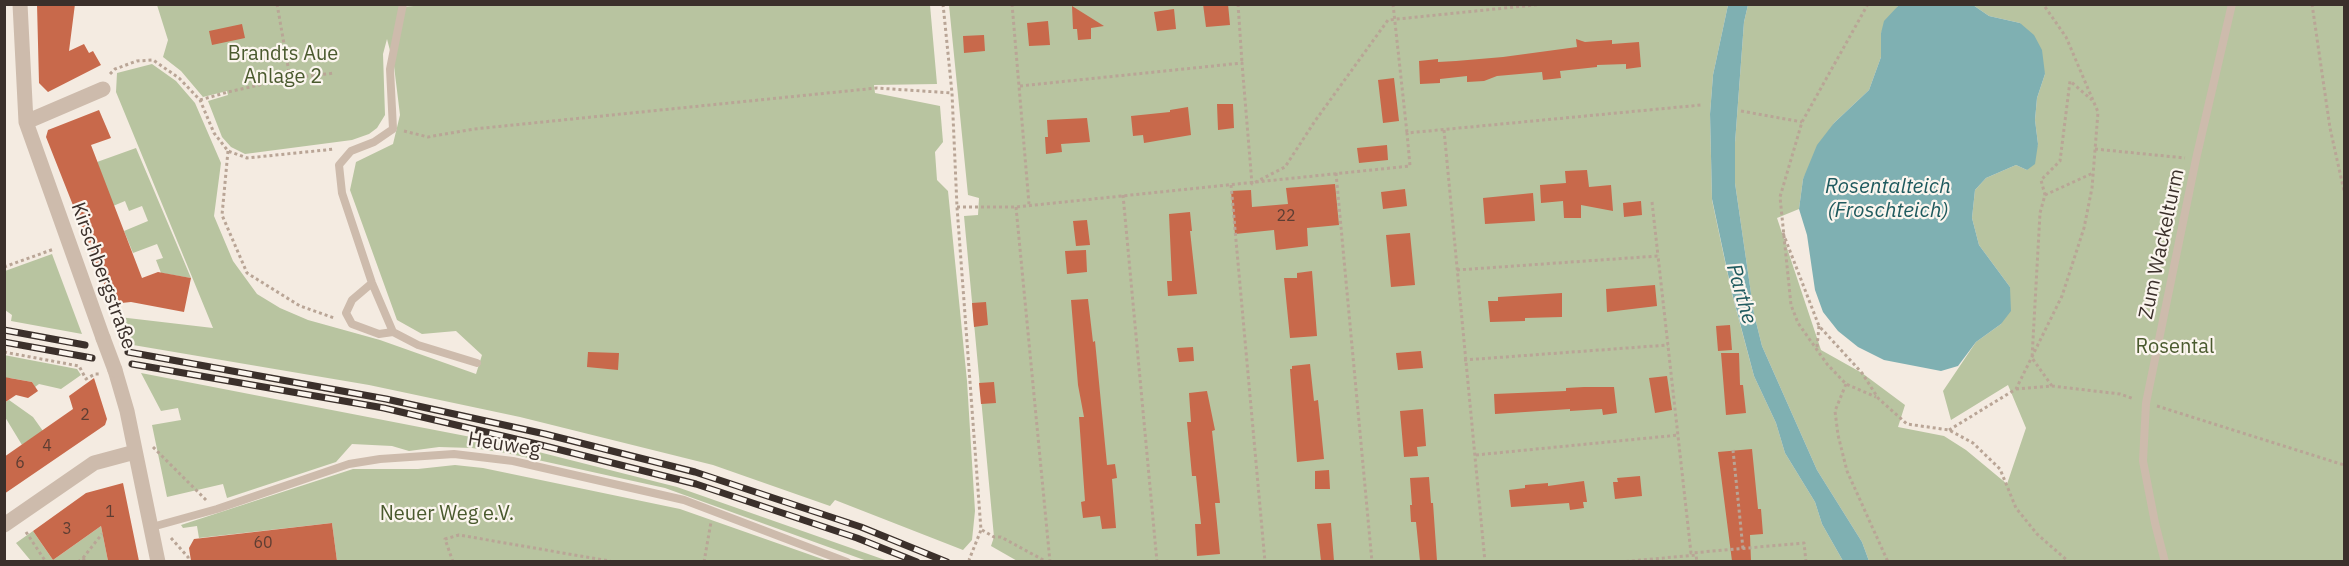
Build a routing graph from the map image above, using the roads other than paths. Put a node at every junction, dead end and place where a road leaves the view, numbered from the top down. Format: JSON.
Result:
{"nodes":[{"id":1,"x":20,"y":4,"type":"edge"},
{"id":2,"x":403,"y":4,"type":"edge"},
{"id":3,"x":2232,"y":4,"type":"edge"},
{"id":4,"x":103,"y":89,"type":"dead end"},
{"id":5,"x":26,"y":122,"type":"junction"},
{"id":6,"x":372,"y":283,"type":"junction"},
{"id":7,"x":393,"y":332,"type":"junction"},
{"id":8,"x":477,"y":363,"type":"dead end"},
{"id":9,"x":135,"y":452,"type":"junction"},
{"id":10,"x":4,"y":525,"type":"edge"},
{"id":11,"x":152,"y":527,"type":"junction"},
{"id":12,"x":158,"y":561,"type":"edge"},
{"id":13,"x":847,"y":561,"type":"edge"},
{"id":14,"x":2165,"y":561,"type":"edge"}],
"edges":[{"from":1,"to":5,"type":"street","name":"Kirschbergstraße"},
{"from":2,"to":6,"type":"lane"},
{"from":3,"to":14,"type":"lane","name":"Zum Wackelturm"},
{"from":4,"to":5,"type":"street"},
{"from":5,"to":9,"type":"street","name":"Kirschbergstraße","bridge":true},
{"from":6,"to":7,"type":"lane"},
{"from":6,"to":7,"type":"lane"},
{"from":7,"to":8,"type":"lane"},
{"from":9,"to":10,"type":"street"},
{"from":9,"to":11,"type":"street","name":"Kirschbergstraße"},
{"from":11,"to":12,"type":"street","name":"Kirschbergstraße"},
{"from":11,"to":13,"type":"lane","name":"Heuweg"}]}
